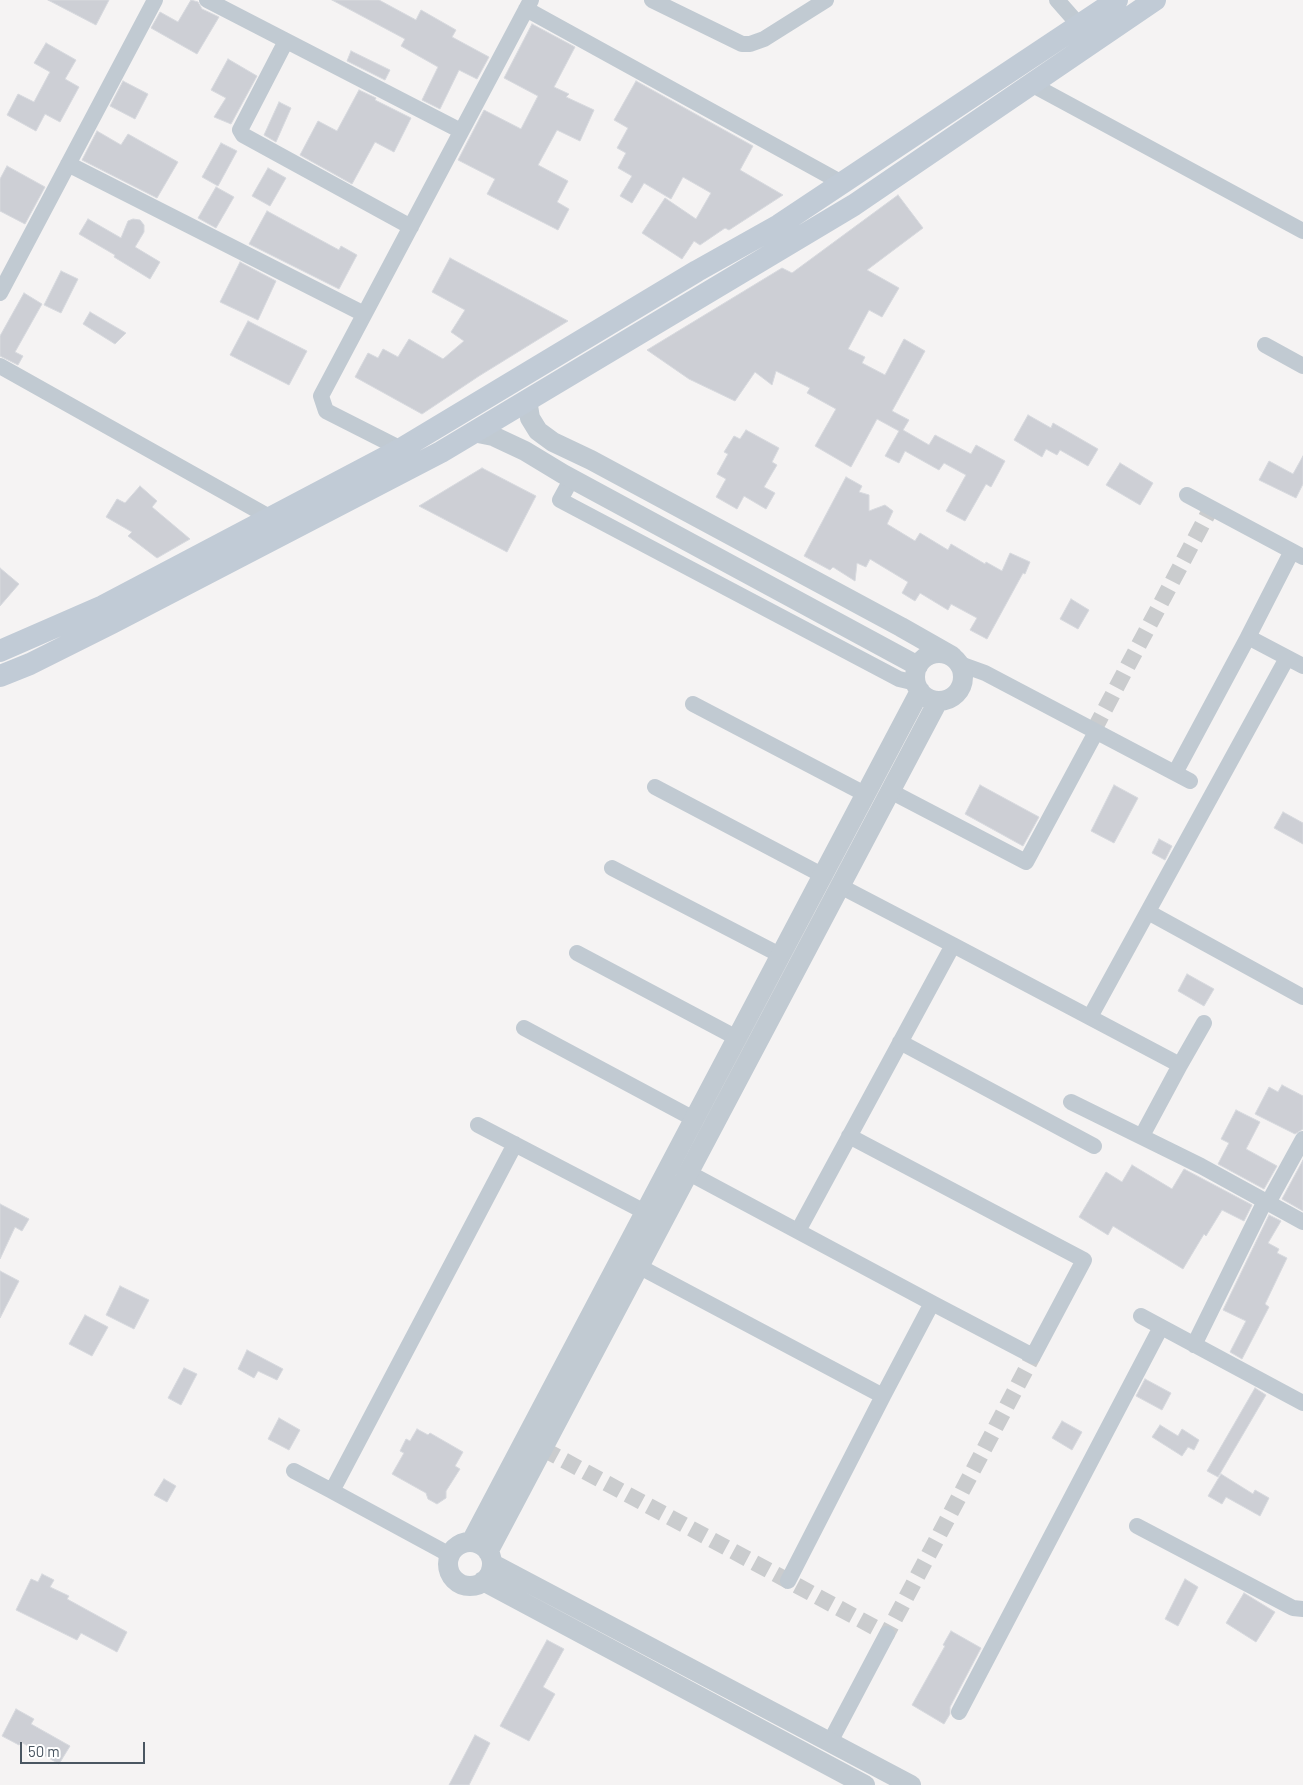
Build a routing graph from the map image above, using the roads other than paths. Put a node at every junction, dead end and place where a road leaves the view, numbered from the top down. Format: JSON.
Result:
{"nodes":[{"id":1,"x":155,"y":0,"type":"edge"},
{"id":2,"x":207,"y":0,"type":"edge"},
{"id":3,"x":652,"y":0,"type":"edge"},
{"id":4,"x":826,"y":0,"type":"edge"},
{"id":5,"x":1057,"y":0,"type":"edge"},
{"id":6,"x":1117,"y":0,"type":"edge"},
{"id":7,"x":1155,"y":0,"type":"edge"},
{"id":8,"x":529,"y":4,"type":"edge"},
{"id":9,"x":1079,"y":25,"type":"junction"},
{"id":10,"x":286,"y":41,"type":"junction"},
{"id":11,"x":1031,"y":84,"type":"junction"},
{"id":12,"x":461,"y":131,"type":"junction"},
{"id":13,"x":68,"y":164,"type":"junction"},
{"id":14,"x":842,"y":183,"type":"junction"},
{"id":15,"x":411,"y":227,"type":"junction"},
{"id":16,"x":1303,"y":231,"type":"edge"},
{"id":17,"x":0,"y":294,"type":"edge"},
{"id":18,"x":364,"y":314,"type":"junction"},
{"id":19,"x":581,"y":340,"type":"junction"},
{"id":20,"x":1265,"y":345,"type":"dead end"},
{"id":21,"x":602,"y":356,"type":"junction"},
{"id":22,"x":0,"y":366,"type":"edge"},
{"id":23,"x":1303,"y":366,"type":"edge"},
{"id":24,"x":528,"y":400,"type":"junction"},
{"id":25,"x":473,"y":432,"type":"junction"},
{"id":26,"x":401,"y":449,"type":"junction"},
{"id":27,"x":1187,"y":495,"type":"dead end"},
{"id":28,"x":271,"y":518,"type":"junction"},
{"id":29,"x":1298,"y":554,"type":"edge"},
{"id":30,"x":200,"y":567,"type":"junction"},
{"id":31,"x":1248,"y":637,"type":"junction"},
{"id":32,"x":0,"y":651,"type":"edge"},
{"id":33,"x":1287,"y":658,"type":"junction"},
{"id":34,"x":956,"y":660,"type":"junction"},
{"id":35,"x":1303,"y":666,"type":"edge"},
{"id":36,"x":0,"y":676,"type":"edge"},
{"id":37,"x":918,"y":680,"type":"junction"},
{"id":38,"x":938,"y":701,"type":"junction"},
{"id":39,"x":693,"y":704,"type":"dead end"},
{"id":40,"x":1096,"y":732,"type":"junction"},
{"id":41,"x":1175,"y":773,"type":"junction"},
{"id":42,"x":1190,"y":781,"type":"dead end"},
{"id":43,"x":655,"y":787,"type":"dead end"},
{"id":44,"x":890,"y":792,"type":"junction"},
{"id":45,"x":865,"y":794,"type":"junction"},
{"id":46,"x":612,"y":868,"type":"dead end"},
{"id":47,"x":822,"y":875,"type":"junction"},
{"id":48,"x":840,"y":886,"type":"junction"},
{"id":49,"x":1148,"y":912,"type":"junction"},
{"id":50,"x":953,"y":945,"type":"junction"},
{"id":51,"x":577,"y":953,"type":"dead end"},
{"id":52,"x":780,"y":955,"type":"junction"},
{"id":53,"x":1303,"y":997,"type":"edge"},
{"id":54,"x":1090,"y":1017,"type":"junction"},
{"id":55,"x":1204,"y":1023,"type":"dead end"},
{"id":56,"x":524,"y":1028,"type":"dead end"},
{"id":57,"x":737,"y":1038,"type":"junction"},
{"id":58,"x":900,"y":1042,"type":"junction"},
{"id":59,"x":1180,"y":1065,"type":"junction"},
{"id":60,"x":1071,"y":1102,"type":"dead end"},
{"id":61,"x":694,"y":1118,"type":"junction"},
{"id":62,"x":478,"y":1125,"type":"dead end"},
{"id":63,"x":1144,"y":1132,"type":"dead end"},
{"id":64,"x":850,"y":1136,"type":"junction"},
{"id":65,"x":1303,"y":1139,"type":"edge"},
{"id":66,"x":515,"y":1144,"type":"junction"},
{"id":67,"x":1094,"y":1146,"type":"dead end"},
{"id":68,"x":689,"y":1173,"type":"junction"},
{"id":69,"x":1266,"y":1202,"type":"junction"},
{"id":70,"x":645,"y":1212,"type":"junction"},
{"id":71,"x":1303,"y":1222,"type":"edge"},
{"id":72,"x":798,"y":1231,"type":"junction"},
{"id":73,"x":640,"y":1267,"type":"junction"},
{"id":74,"x":932,"y":1303,"type":"junction"},
{"id":75,"x":1141,"y":1316,"type":"dead end"},
{"id":76,"x":1161,"y":1327,"type":"junction"},
{"id":77,"x":1194,"y":1345,"type":"junction"},
{"id":78,"x":883,"y":1396,"type":"junction"},
{"id":79,"x":1303,"y":1403,"type":"edge"},
{"id":80,"x":294,"y":1471,"type":"dead end"},
{"id":81,"x":332,"y":1491,"type":"junction"},
{"id":82,"x":1138,"y":1526,"type":"dead end"},
{"id":83,"x":471,"y":1542,"type":"junction"},
{"id":84,"x":450,"y":1555,"type":"junction"},
{"id":85,"x":488,"y":1566,"type":"junction"},
{"id":86,"x":788,"y":1581,"type":"dead end"},
{"id":87,"x":1303,"y":1608,"type":"edge"},
{"id":88,"x":887,"y":1634,"type":"dead end"},
{"id":89,"x":960,"y":1712,"type":"dead end"},
{"id":90,"x":829,"y":1742,"type":"junction"},
{"id":91,"x":807,"y":1754,"type":"junction"},
{"id":92,"x":830,"y":1766,"type":"junction"},
{"id":93,"x":866,"y":1785,"type":"edge"},
{"id":94,"x":911,"y":1785,"type":"edge"}],
"edges":[{"from":1,"to":13,"type":"street"},
{"from":2,"to":10,"type":"street"},
{"from":3,"to":4,"type":"street"},
{"from":5,"to":9,"type":"street"},
{"from":6,"to":9,"type":"main road"},
{"from":7,"to":11,"type":"main road"},
{"from":8,"to":12,"type":"street"},
{"from":8,"to":14,"type":"street"},
{"from":9,"to":14,"type":"main road"},
{"from":10,"to":12,"type":"street"},
{"from":10,"to":15,"type":"street"},
{"from":11,"to":16,"type":"street"},
{"from":11,"to":21,"type":"main road"},
{"from":12,"to":15,"type":"street"},
{"from":13,"to":17,"type":"street"},
{"from":13,"to":18,"type":"street"},
{"from":14,"to":19,"type":"main road"},
{"from":15,"to":18,"type":"street"},
{"from":18,"to":26,"type":"street"},
{"from":19,"to":21,"type":"main road"},
{"from":19,"to":26,"type":"main road"},
{"from":20,"to":23,"type":"street"},
{"from":21,"to":24,"type":"main road"},
{"from":22,"to":28,"type":"street"},
{"from":24,"to":25,"type":"main road"},
{"from":24,"to":34,"type":"street"},
{"from":25,"to":30,"type":"main road"},
{"from":25,"to":37,"type":"street"},
{"from":26,"to":28,"type":"main road"},
{"from":27,"to":29,"type":"street"},
{"from":28,"to":30,"type":"main road"},
{"from":29,"to":31,"type":"street"},
{"from":30,"to":32,"type":"main road"},
{"from":30,"to":36,"type":"main road"},
{"from":31,"to":33,"type":"street"},
{"from":31,"to":41,"type":"street"},
{"from":33,"to":35,"type":"street"},
{"from":33,"to":49,"type":"street"},
{"from":34,"to":37,"type":"street"},
{"from":34,"to":38,"type":"street"},
{"from":34,"to":40,"type":"street"},
{"from":37,"to":38,"type":"street"},
{"from":37,"to":45,"type":"street"},
{"from":38,"to":44,"type":"street"},
{"from":39,"to":45,"type":"street"},
{"from":40,"to":41,"type":"street"},
{"from":40,"to":44,"type":"street"},
{"from":41,"to":42,"type":"street"},
{"from":43,"to":47,"type":"street"},
{"from":44,"to":48,"type":"street"},
{"from":45,"to":47,"type":"street"},
{"from":46,"to":52,"type":"street"},
{"from":47,"to":52,"type":"street"},
{"from":48,"to":50,"type":"street"},
{"from":48,"to":68,"type":"street"},
{"from":49,"to":53,"type":"street"},
{"from":49,"to":54,"type":"street"},
{"from":50,"to":54,"type":"street"},
{"from":50,"to":58,"type":"street"},
{"from":51,"to":57,"type":"street"},
{"from":52,"to":57,"type":"street"},
{"from":54,"to":59,"type":"street"},
{"from":55,"to":59,"type":"street"},
{"from":56,"to":61,"type":"street"},
{"from":57,"to":61,"type":"street"},
{"from":58,"to":64,"type":"street"},
{"from":58,"to":67,"type":"street"},
{"from":59,"to":63,"type":"street"},
{"from":60,"to":69,"type":"street"},
{"from":61,"to":70,"type":"street"},
{"from":62,"to":66,"type":"street"},
{"from":64,"to":72,"type":"street"},
{"from":64,"to":74,"type":"street"},
{"from":65,"to":69,"type":"street"},
{"from":66,"to":70,"type":"street"},
{"from":66,"to":81,"type":"street"},
{"from":68,"to":72,"type":"street"},
{"from":68,"to":73,"type":"street"},
{"from":69,"to":71,"type":"street"},
{"from":69,"to":77,"type":"street"},
{"from":70,"to":83,"type":"street"},
{"from":72,"to":74,"type":"street"},
{"from":73,"to":78,"type":"street"},
{"from":73,"to":85,"type":"street"},
{"from":74,"to":78,"type":"street"},
{"from":75,"to":76,"type":"street"},
{"from":76,"to":77,"type":"street"},
{"from":76,"to":89,"type":"street"},
{"from":77,"to":79,"type":"street"},
{"from":78,"to":86,"type":"street"},
{"from":80,"to":81,"type":"street"},
{"from":81,"to":84,"type":"street"},
{"from":82,"to":87,"type":"street"},
{"from":83,"to":84,"type":"street"},
{"from":83,"to":85,"type":"street"},
{"from":84,"to":85,"type":"street"},
{"from":85,"to":90,"type":"street"},
{"from":85,"to":91,"type":"street"},
{"from":88,"to":90,"type":"street"},
{"from":90,"to":91,"type":"street"},
{"from":90,"to":92,"type":"street"},
{"from":90,"to":94,"type":"street"},
{"from":91,"to":92,"type":"street"},
{"from":92,"to":93,"type":"street"}]}
